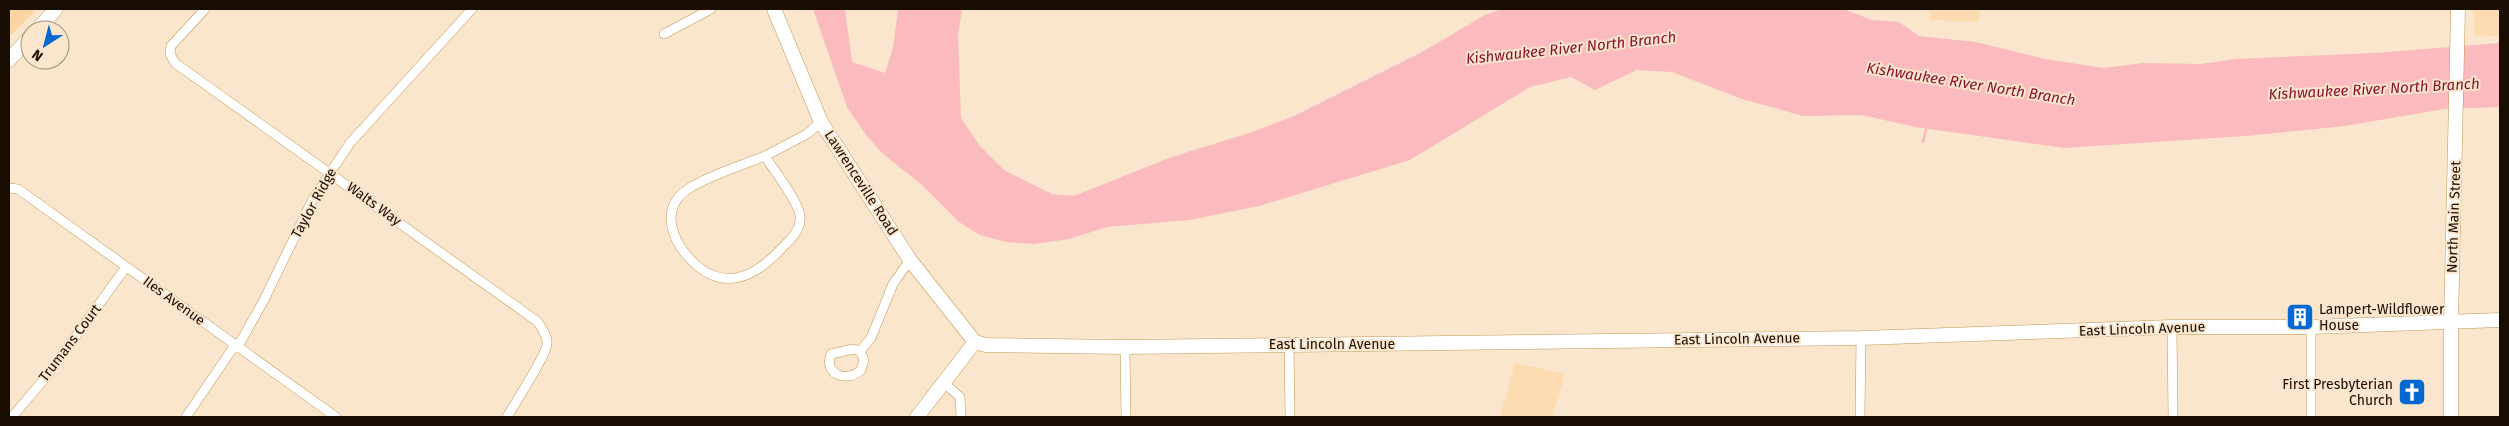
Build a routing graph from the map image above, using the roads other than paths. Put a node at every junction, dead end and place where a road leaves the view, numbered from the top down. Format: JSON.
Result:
{"nodes":[{"id":1,"x":56,"y":9,"type":"edge"},
{"id":2,"x":205,"y":9,"type":"edge"},
{"id":3,"x":472,"y":9,"type":"edge"},
{"id":4,"x":711,"y":9,"type":"edge"},
{"id":5,"x":774,"y":9,"type":"edge"},
{"id":6,"x":2458,"y":13,"type":"edge"},
{"id":7,"x":46,"y":20,"type":"edge"},
{"id":8,"x":664,"y":34,"type":"dead end"},
{"id":9,"x":20,"y":48,"type":"edge"},
{"id":10,"x":9,"y":60,"type":"edge"},
{"id":11,"x":821,"y":122,"type":"junction"},
{"id":12,"x":765,"y":156,"type":"junction"},
{"id":13,"x":330,"y":173,"type":"junction"},
{"id":14,"x":10,"y":187,"type":"edge"},
{"id":15,"x":910,"y":260,"type":"junction"},
{"id":16,"x":126,"y":267,"type":"junction"},
{"id":17,"x":2500,"y":320,"type":"edge"},
{"id":18,"x":2451,"y":322,"type":"junction"},
{"id":19,"x":2172,"y":327,"type":"junction"},
{"id":20,"x":2311,"y":327,"type":"junction"},
{"id":21,"x":1861,"y":338,"type":"junction"},
{"id":22,"x":975,"y":342,"type":"junction"},
{"id":23,"x":1289,"y":344,"type":"junction"},
{"id":24,"x":235,"y":345,"type":"junction"},
{"id":25,"x":1125,"y":347,"type":"junction"},
{"id":26,"x":860,"y":351,"type":"dead end"},
{"id":27,"x":943,"y":382,"type":"junction"},
{"id":28,"x":12,"y":417,"type":"edge"},
{"id":29,"x":186,"y":417,"type":"edge"},
{"id":30,"x":336,"y":417,"type":"edge"},
{"id":31,"x":508,"y":417,"type":"edge"},
{"id":32,"x":917,"y":417,"type":"edge"},
{"id":33,"x":961,"y":417,"type":"edge"},
{"id":34,"x":1126,"y":417,"type":"edge"},
{"id":35,"x":1290,"y":417,"type":"edge"},
{"id":36,"x":1860,"y":417,"type":"edge"},
{"id":37,"x":2173,"y":417,"type":"edge"},
{"id":38,"x":2311,"y":417,"type":"edge"},
{"id":39,"x":2451,"y":417,"type":"edge"}],
"edges":[{"from":1,"to":7,"type":"street"},
{"from":2,"to":13,"type":"street","name":"Walts Way"},
{"from":3,"to":13,"type":"street","name":"Taylor Ridge"},
{"from":4,"to":8,"type":"street"},
{"from":5,"to":11,"type":"street","name":"Lawrenceville Road"},
{"from":6,"to":18,"type":"street","name":"North Main Street"},
{"from":9,"to":10,"type":"street"},
{"from":11,"to":12,"type":"street"},
{"from":11,"to":15,"type":"street","name":"Lawrenceville Road"},
{"from":12,"to":12,"type":"street"},
{"from":13,"to":24,"type":"street","name":"Taylor Ridge"},
{"from":13,"to":31,"type":"street","name":"Walts Way"},
{"from":14,"to":16,"type":"street","name":"Iles Avenue"},
{"from":15,"to":22,"type":"street","name":"Lawrenceville Road"},
{"from":15,"to":26,"type":"street"},
{"from":16,"to":24,"type":"street","name":"Iles Avenue"},
{"from":16,"to":28,"type":"street","name":"Trumans Court"},
{"from":17,"to":18,"type":"street","name":"East Lincoln Avenue"},
{"from":18,"to":20,"type":"street","name":"East Lincoln Avenue"},
{"from":18,"to":39,"type":"street","name":"North Main Street"},
{"from":19,"to":20,"type":"street","name":"East Lincoln Avenue"},
{"from":19,"to":21,"type":"street","name":"East Lincoln Avenue"},
{"from":19,"to":37,"type":"street"},
{"from":20,"to":38,"type":"street"},
{"from":21,"to":23,"type":"street","name":"East Lincoln Avenue"},
{"from":21,"to":36,"type":"street"},
{"from":22,"to":25,"type":"street","name":"East Lincoln Avenue"},
{"from":22,"to":27,"type":"street"},
{"from":23,"to":25,"type":"street","name":"East Lincoln Avenue"},
{"from":23,"to":35,"type":"street"},
{"from":24,"to":29,"type":"street","name":"Taylor Ridge"},
{"from":24,"to":30,"type":"street","name":"Iles Avenue"},
{"from":25,"to":34,"type":"street"},
{"from":27,"to":32,"type":"street"},
{"from":27,"to":33,"type":"street"}]}
